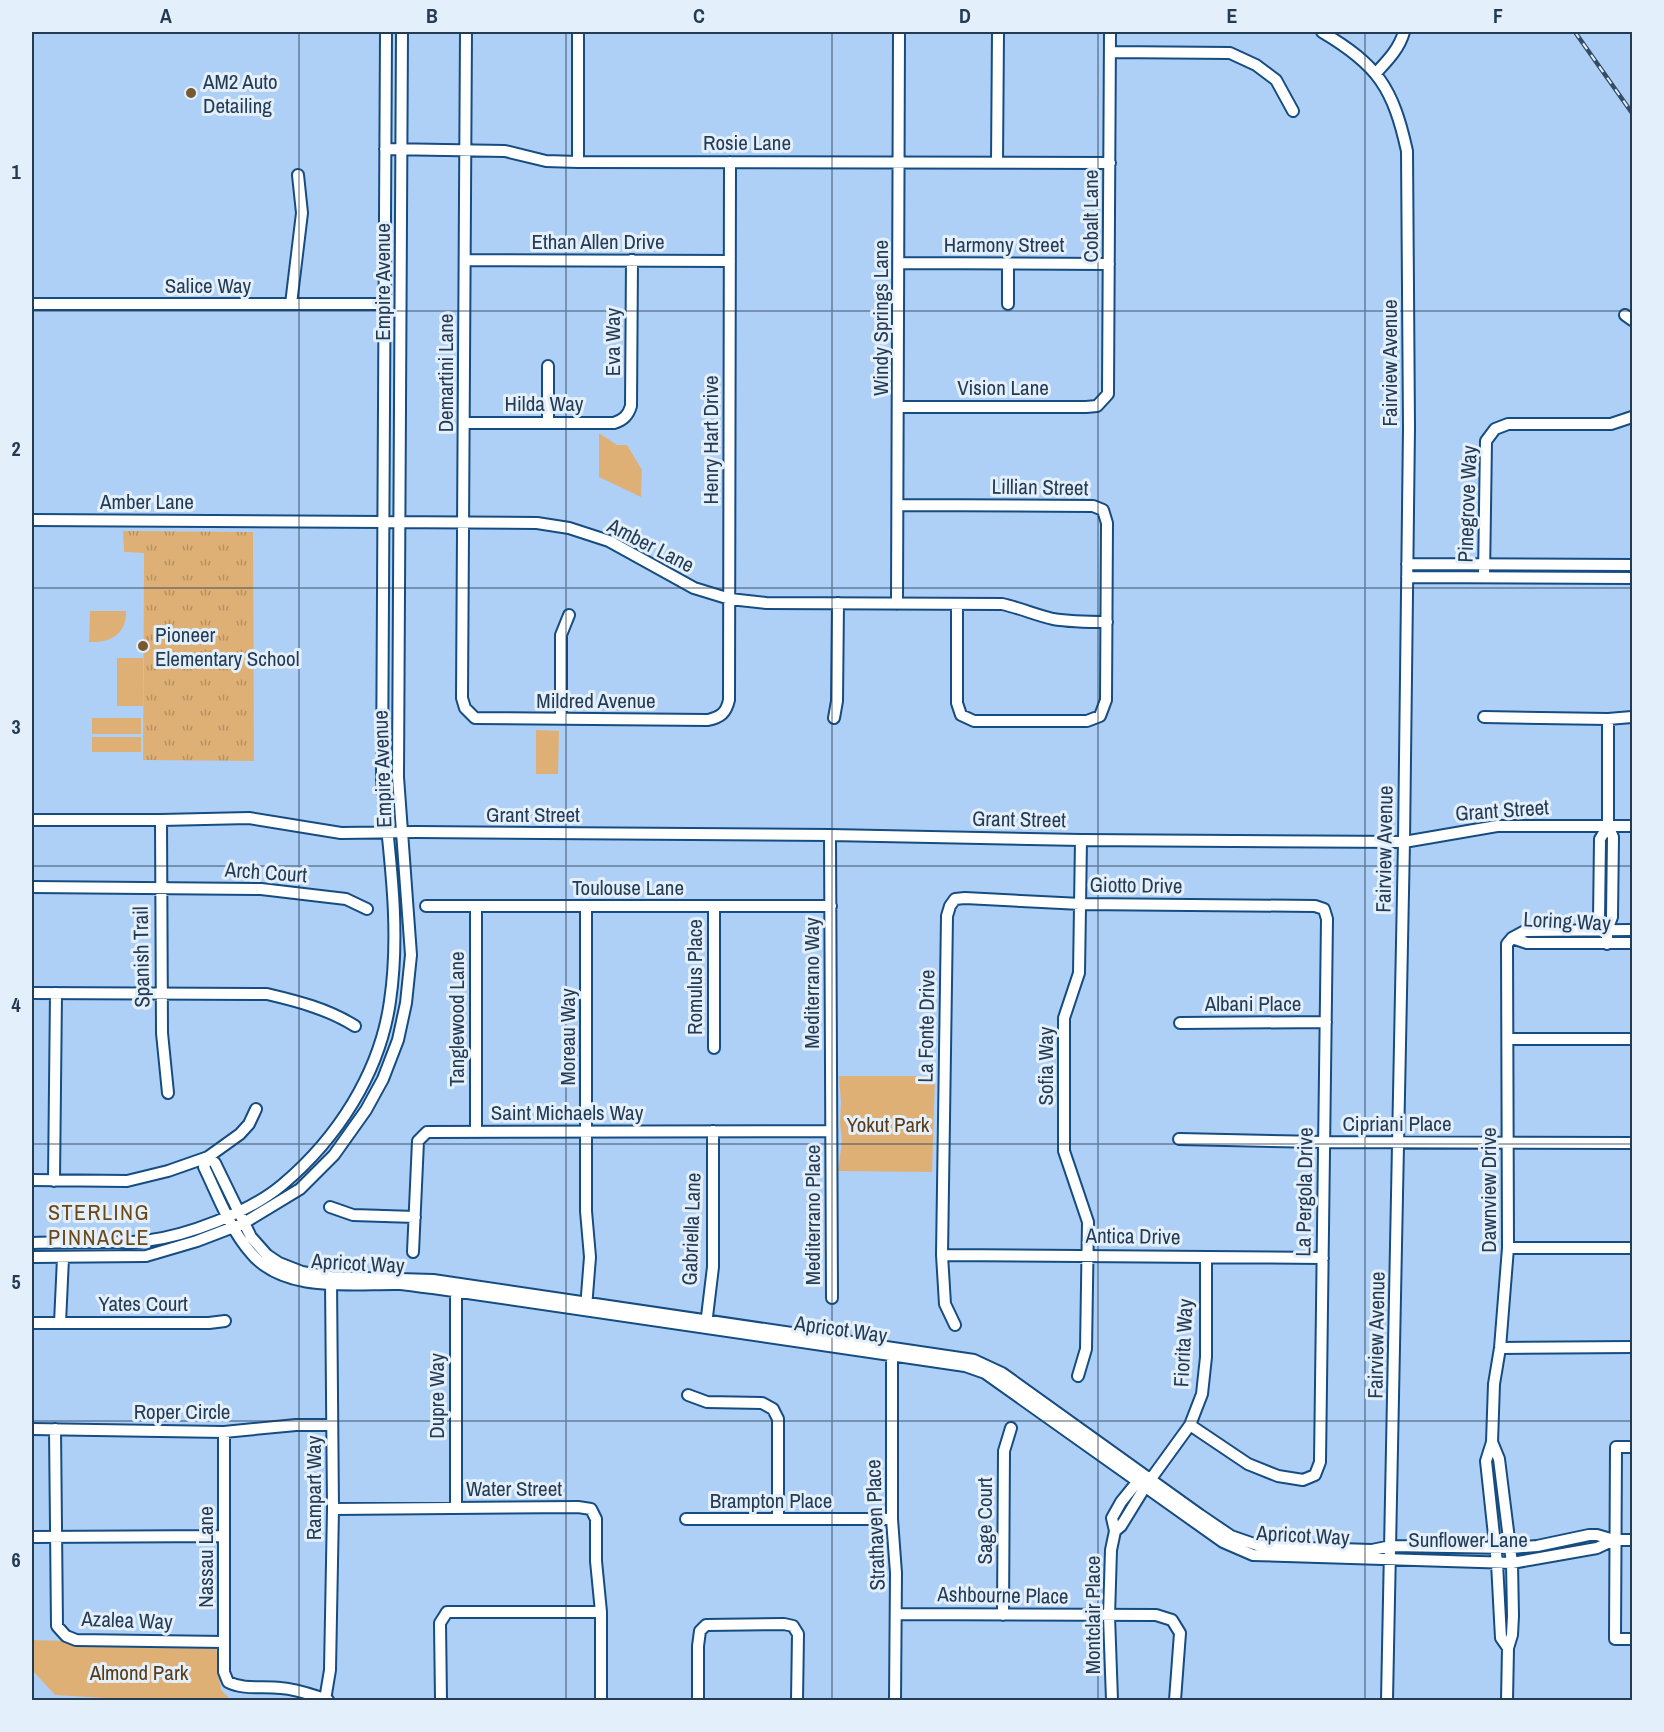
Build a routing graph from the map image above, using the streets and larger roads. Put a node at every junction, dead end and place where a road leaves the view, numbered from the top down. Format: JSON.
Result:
{"nodes":[{"id":1,"x":386,"y":32,"type":"edge"},
{"id":2,"x":402,"y":32,"type":"edge"},
{"id":3,"x":466,"y":32,"type":"edge"},
{"id":4,"x":578,"y":32,"type":"edge"},
{"id":5,"x":899,"y":32,"type":"edge"},
{"id":6,"x":998,"y":32,"type":"edge"},
{"id":7,"x":1110,"y":32,"type":"edge"},
{"id":8,"x":1322,"y":32,"type":"edge"},
{"id":9,"x":1404,"y":32,"type":"edge"},
{"id":10,"x":1110,"y":52,"type":"junction"},
{"id":11,"x":1376,"y":73,"type":"junction"},
{"id":12,"x":1293,"y":111,"type":"dead end"},
{"id":13,"x":385,"y":149,"type":"junction"},
{"id":14,"x":402,"y":149,"type":"junction"},
{"id":15,"x":465,"y":149,"type":"junction"},
{"id":16,"x":578,"y":162,"type":"junction"},
{"id":17,"x":730,"y":162,"type":"junction"},
{"id":18,"x":898,"y":162,"type":"junction"},
{"id":19,"x":997,"y":162,"type":"junction"},
{"id":20,"x":1110,"y":163,"type":"junction"},
{"id":21,"x":298,"y":175,"type":"dead end"},
{"id":22,"x":465,"y":260,"type":"junction"},
{"id":23,"x":632,"y":260,"type":"junction"},
{"id":24,"x":730,"y":261,"type":"junction"},
{"id":25,"x":900,"y":263,"type":"junction"},
{"id":26,"x":1008,"y":264,"type":"junction"},
{"id":27,"x":1109,"y":264,"type":"junction"},
{"id":28,"x":32,"y":304,"type":"edge"},
{"id":29,"x":291,"y":304,"type":"junction"},
{"id":30,"x":385,"y":304,"type":"junction"},
{"id":31,"x":1008,"y":304,"type":"dead end"},
{"id":32,"x":548,"y":366,"type":"dead end"},
{"id":33,"x":1104,"y":400,"type":"joint"},
{"id":34,"x":899,"y":407,"type":"junction"},
{"id":35,"x":1632,"y":417,"type":"edge"},
{"id":36,"x":623,"y":420,"type":"joint"},
{"id":37,"x":464,"y":423,"type":"junction"},
{"id":38,"x":548,"y":423,"type":"junction"},
{"id":39,"x":898,"y":505,"type":"junction"},
{"id":40,"x":32,"y":520,"type":"edge"},
{"id":41,"x":384,"y":522,"type":"junction"},
{"id":42,"x":400,"y":522,"type":"junction"},
{"id":43,"x":463,"y":522,"type":"junction"},
{"id":44,"x":1407,"y":564,"type":"junction"},
{"id":45,"x":1484,"y":564,"type":"junction"},
{"id":46,"x":1632,"y":565,"type":"edge"},
{"id":47,"x":1484,"y":577,"type":"junction"},
{"id":48,"x":1407,"y":578,"type":"junction"},
{"id":49,"x":1632,"y":578,"type":"edge"},
{"id":50,"x":730,"y":599,"type":"junction"},
{"id":51,"x":838,"y":603,"type":"junction"},
{"id":52,"x":897,"y":604,"type":"junction"},
{"id":53,"x":957,"y":604,"type":"junction"},
{"id":54,"x":569,"y":615,"type":"dead end"},
{"id":55,"x":1107,"y":622,"type":"junction"},
{"id":56,"x":469,"y":714,"type":"joint"},
{"id":57,"x":722,"y":716,"type":"joint"},
{"id":58,"x":1484,"y":717,"type":"dead end"},
{"id":59,"x":1632,"y":717,"type":"edge"},
{"id":60,"x":834,"y":718,"type":"dead end"},
{"id":61,"x":561,"y":719,"type":"junction"},
{"id":62,"x":1608,"y":719,"type":"junction"},
{"id":63,"x":32,"y":820,"type":"edge"},
{"id":64,"x":161,"y":820,"type":"junction"},
{"id":65,"x":1608,"y":826,"type":"junction"},
{"id":66,"x":1632,"y":826,"type":"edge"},
{"id":67,"x":404,"y":832,"type":"junction"},
{"id":68,"x":387,"y":833,"type":"junction"},
{"id":69,"x":830,"y":835,"type":"junction"},
{"id":70,"x":1081,"y":840,"type":"junction"},
{"id":71,"x":1404,"y":842,"type":"junction"},
{"id":72,"x":32,"y":887,"type":"edge"},
{"id":73,"x":160,"y":888,"type":"junction"},
{"id":74,"x":1081,"y":904,"type":"junction"},
{"id":75,"x":426,"y":906,"type":"dead end"},
{"id":76,"x":476,"y":906,"type":"junction"},
{"id":77,"x":586,"y":906,"type":"junction"},
{"id":78,"x":714,"y":906,"type":"junction"},
{"id":79,"x":831,"y":906,"type":"junction"},
{"id":80,"x":950,"y":906,"type":"joint"},
{"id":81,"x":367,"y":909,"type":"dead end"},
{"id":82,"x":1324,"y":909,"type":"joint"},
{"id":83,"x":1607,"y":930,"type":"junction"},
{"id":84,"x":1632,"y":930,"type":"edge"},
{"id":85,"x":1512,"y":938,"type":"junction"},
{"id":86,"x":1632,"y":943,"type":"edge"},
{"id":87,"x":1607,"y":944,"type":"junction"},
{"id":88,"x":32,"y":993,"type":"edge"},
{"id":89,"x":56,"y":993,"type":"junction"},
{"id":90,"x":162,"y":994,"type":"junction"},
{"id":91,"x":1326,"y":1022,"type":"junction"},
{"id":92,"x":1180,"y":1023,"type":"dead end"},
{"id":93,"x":355,"y":1026,"type":"dead end"},
{"id":94,"x":1509,"y":1039,"type":"junction"},
{"id":95,"x":1632,"y":1039,"type":"edge"},
{"id":96,"x":714,"y":1048,"type":"dead end"},
{"id":97,"x":168,"y":1093,"type":"dead end"},
{"id":98,"x":256,"y":1109,"type":"dead end"},
{"id":99,"x":713,"y":1131,"type":"junction"},
{"id":100,"x":831,"y":1131,"type":"junction"},
{"id":101,"x":476,"y":1132,"type":"junction"},
{"id":102,"x":586,"y":1132,"type":"junction"},
{"id":103,"x":1179,"y":1139,"type":"dead end"},
{"id":104,"x":1324,"y":1142,"type":"junction"},
{"id":105,"x":1399,"y":1142,"type":"junction"},
{"id":106,"x":1507,"y":1143,"type":"junction"},
{"id":107,"x":1632,"y":1143,"type":"edge"},
{"id":108,"x":208,"y":1157,"type":"junction"},
{"id":109,"x":32,"y":1180,"type":"edge"},
{"id":110,"x":54,"y":1181,"type":"junction"},
{"id":111,"x":330,"y":1207,"type":"dead end"},
{"id":112,"x":233,"y":1213,"type":"junction"},
{"id":113,"x":415,"y":1217,"type":"junction"},
{"id":114,"x":239,"y":1225,"type":"junction"},
{"id":115,"x":32,"y":1243,"type":"edge"},
{"id":116,"x":1508,"y":1248,"type":"junction"},
{"id":117,"x":1632,"y":1248,"type":"edge"},
{"id":118,"x":413,"y":1252,"type":"dead end"},
{"id":119,"x":942,"y":1255,"type":"junction"},
{"id":120,"x":1088,"y":1255,"type":"junction"},
{"id":121,"x":32,"y":1257,"type":"edge"},
{"id":122,"x":1206,"y":1257,"type":"junction"},
{"id":123,"x":63,"y":1258,"type":"junction"},
{"id":124,"x":1323,"y":1258,"type":"junction"},
{"id":125,"x":331,"y":1281,"type":"junction"},
{"id":126,"x":456,"y":1288,"type":"junction"},
{"id":127,"x":832,"y":1298,"type":"dead end"},
{"id":128,"x":586,"y":1306,"type":"junction"},
{"id":129,"x":225,"y":1321,"type":"dead end"},
{"id":130,"x":32,"y":1323,"type":"edge"},
{"id":131,"x":60,"y":1323,"type":"junction"},
{"id":132,"x":706,"y":1324,"type":"junction"},
{"id":133,"x":955,"y":1325,"type":"dead end"},
{"id":134,"x":1632,"y":1347,"type":"edge"},
{"id":135,"x":1500,"y":1348,"type":"junction"},
{"id":136,"x":892,"y":1352,"type":"junction"},
{"id":137,"x":1078,"y":1376,"type":"dead end"},
{"id":138,"x":688,"y":1395,"type":"dead end"},
{"id":139,"x":332,"y":1425,"type":"junction"},
{"id":140,"x":1190,"y":1425,"type":"junction"},
{"id":141,"x":1011,"y":1428,"type":"dead end"},
{"id":142,"x":32,"y":1429,"type":"edge"},
{"id":143,"x":55,"y":1429,"type":"junction"},
{"id":144,"x":224,"y":1432,"type":"junction"},
{"id":145,"x":1492,"y":1442,"type":"junction"},
{"id":146,"x":1632,"y":1447,"type":"edge"},
{"id":147,"x":1145,"y":1483,"type":"junction"},
{"id":148,"x":456,"y":1508,"type":"junction"},
{"id":149,"x":333,"y":1509,"type":"junction"},
{"id":150,"x":686,"y":1519,"type":"dead end"},
{"id":151,"x":778,"y":1519,"type":"junction"},
{"id":152,"x":892,"y":1519,"type":"junction"},
{"id":153,"x":56,"y":1536,"type":"junction"},
{"id":154,"x":224,"y":1536,"type":"junction"},
{"id":155,"x":32,"y":1537,"type":"edge"},
{"id":156,"x":1614,"y":1540,"type":"junction"},
{"id":157,"x":1632,"y":1540,"type":"edge"},
{"id":158,"x":1391,"y":1546,"type":"junction"},
{"id":159,"x":1495,"y":1548,"type":"junction"},
{"id":160,"x":1511,"y":1548,"type":"junction"},
{"id":161,"x":1391,"y":1559,"type":"junction"},
{"id":162,"x":1497,"y":1563,"type":"junction"},
{"id":163,"x":1512,"y":1563,"type":"junction"},
{"id":164,"x":601,"y":1612,"type":"junction"},
{"id":165,"x":897,"y":1614,"type":"junction"},
{"id":166,"x":1003,"y":1615,"type":"junction"},
{"id":167,"x":1109,"y":1616,"type":"junction"},
{"id":168,"x":1632,"y":1639,"type":"edge"},
{"id":169,"x":224,"y":1642,"type":"junction"},
{"id":170,"x":1508,"y":1647,"type":"junction"},
{"id":171,"x":326,"y":1700,"type":"edge"},
{"id":172,"x":441,"y":1701,"type":"edge"},
{"id":173,"x":601,"y":1701,"type":"edge"},
{"id":174,"x":698,"y":1701,"type":"edge"},
{"id":175,"x":797,"y":1701,"type":"edge"},
{"id":176,"x":896,"y":1701,"type":"edge"},
{"id":177,"x":1112,"y":1701,"type":"edge"},
{"id":178,"x":1175,"y":1701,"type":"edge"},
{"id":179,"x":1387,"y":1701,"type":"edge"},
{"id":180,"x":1507,"y":1701,"type":"edge"}],
"edges":[{"from":1,"to":13,"type":"street","name":"Empire Avenue"},
{"from":2,"to":14,"type":"street","name":"Empire Avenue"},
{"from":3,"to":15,"type":"street","name":"Demartini Lane"},
{"from":4,"to":16,"type":"street"},
{"from":5,"to":18,"type":"street","name":"Windy Springs Lane"},
{"from":6,"to":19,"type":"street"},
{"from":7,"to":10,"type":"street","name":"Cobalt Lane"},
{"from":8,"to":11,"type":"street","name":"Fairview Avenue"},
{"from":9,"to":11,"type":"street"},
{"from":10,"to":12,"type":"street"},
{"from":10,"to":20,"type":"street","name":"Cobalt Lane"},
{"from":11,"to":44,"type":"street","name":"Fairview Avenue"},
{"from":13,"to":14,"type":"street","name":"Rosie Lane"},
{"from":13,"to":30,"type":"street","name":"Empire Avenue"},
{"from":14,"to":15,"type":"street","name":"Rosie Lane"},
{"from":14,"to":42,"type":"street","name":"Empire Avenue"},
{"from":15,"to":16,"type":"street","name":"Rosie Lane"},
{"from":15,"to":22,"type":"street","name":"Demartini Lane"},
{"from":16,"to":17,"type":"street","name":"Rosie Lane"},
{"from":17,"to":18,"type":"street","name":"Rosie Lane"},
{"from":17,"to":24,"type":"street","name":"Henry Hart Drive"},
{"from":18,"to":19,"type":"street","name":"Rosie Lane"},
{"from":18,"to":25,"type":"street","name":"Windy Springs Lane"},
{"from":19,"to":20,"type":"street","name":"Rosie Lane"},
{"from":20,"to":27,"type":"street","name":"Cobalt Lane"},
{"from":21,"to":29,"type":"street"},
{"from":22,"to":23,"type":"street","name":"Ethan Allen Drive"},
{"from":22,"to":37,"type":"street","name":"Demartini Lane"},
{"from":23,"to":24,"type":"street","name":"Ethan Allen Drive"},
{"from":23,"to":36,"type":"street","name":"Eva Way"},
{"from":24,"to":50,"type":"street","name":"Henry Hart Drive"},
{"from":25,"to":26,"type":"street","name":"Harmony Street"},
{"from":25,"to":34,"type":"street","name":"Windy Springs Lane"},
{"from":26,"to":27,"type":"street","name":"Harmony Street"},
{"from":26,"to":31,"type":"street"},
{"from":27,"to":33,"type":"street","name":"Cobalt Lane"},
{"from":28,"to":29,"type":"street","name":"Salice Way"},
{"from":29,"to":30,"type":"street","name":"Salice Way"},
{"from":30,"to":41,"type":"street","name":"Empire Avenue"},
{"from":32,"to":38,"type":"street"},
{"from":33,"to":34,"type":"street","name":"Vision Lane"},
{"from":34,"to":39,"type":"street","name":"Windy Springs Lane"},
{"from":35,"to":45,"type":"street","name":"Pinegrove Way"},
{"from":36,"to":38,"type":"street","name":"Hilda Way"},
{"from":37,"to":38,"type":"street","name":"Hilda Way"},
{"from":37,"to":43,"type":"street","name":"Demartini Lane"},
{"from":39,"to":52,"type":"street","name":"Windy Springs Lane"},
{"from":39,"to":55,"type":"street","name":"Lillian Street"},
{"from":40,"to":41,"type":"street","name":"Amber Lane"},
{"from":41,"to":42,"type":"street","name":"Amber Lane"},
{"from":41,"to":68,"type":"street","name":"Empire Avenue"},
{"from":42,"to":43,"type":"street","name":"Amber Lane"},
{"from":42,"to":67,"type":"street","name":"Empire Avenue"},
{"from":43,"to":50,"type":"street","name":"Amber Lane"},
{"from":43,"to":56,"type":"street","name":"Demartini Lane"},
{"from":44,"to":45,"type":"street"},
{"from":44,"to":48,"type":"street","name":"Fairview Avenue"},
{"from":45,"to":46,"type":"street"},
{"from":45,"to":47,"type":"street","name":"Pinegrove Way"},
{"from":47,"to":48,"type":"street"},
{"from":47,"to":49,"type":"street"},
{"from":48,"to":71,"type":"street","name":"Fairview Avenue"},
{"from":50,"to":51,"type":"street","name":"Amber Lane"},
{"from":50,"to":57,"type":"street","name":"Henry Hart Drive"},
{"from":51,"to":52,"type":"street","name":"Amber Lane"},
{"from":51,"to":60,"type":"street"},
{"from":52,"to":53,"type":"street","name":"Amber Lane"},
{"from":53,"to":55,"type":"street","name":"Amber Lane"},
{"from":53,"to":55,"type":"street"},
{"from":54,"to":61,"type":"street"},
{"from":56,"to":61,"type":"street","name":"Mildred Avenue"},
{"from":57,"to":61,"type":"street","name":"Mildred Avenue"},
{"from":58,"to":62,"type":"street"},
{"from":59,"to":62,"type":"street"},
{"from":62,"to":65,"type":"street"},
{"from":63,"to":64,"type":"street"},
{"from":64,"to":68,"type":"street"},
{"from":64,"to":73,"type":"street","name":"Spanish Trail"},
{"from":65,"to":66,"type":"street","name":"Grant Street"},
{"from":65,"to":71,"type":"street","name":"Grant Street"},
{"from":65,"to":83,"type":"street"},
{"from":67,"to":68,"type":"street","name":"Grant Street"},
{"from":67,"to":69,"type":"street","name":"Grant Street"},
{"from":67,"to":114,"type":"street","name":"Empire Avenue"},
{"from":68,"to":112,"type":"street","name":"Empire Avenue"},
{"from":69,"to":70,"type":"street","name":"Grant Street"},
{"from":69,"to":79,"type":"street","name":"Mediterrano Way"},
{"from":70,"to":71,"type":"street","name":"Grant Street"},
{"from":70,"to":74,"type":"street","name":"Sofia Way"},
{"from":71,"to":105,"type":"street","name":"Fairview Avenue"},
{"from":72,"to":73,"type":"street","name":"Arch Court"},
{"from":73,"to":81,"type":"street","name":"Arch Court"},
{"from":73,"to":90,"type":"street","name":"Spanish Trail"},
{"from":74,"to":80,"type":"street","name":"Giotto Drive"},
{"from":74,"to":82,"type":"street","name":"Giotto Drive"},
{"from":74,"to":120,"type":"street","name":"Sofia Way"},
{"from":75,"to":76,"type":"street","name":"Toulouse Lane"},
{"from":76,"to":77,"type":"street","name":"Toulouse Lane"},
{"from":76,"to":101,"type":"street","name":"Tanglewood Lane"},
{"from":77,"to":78,"type":"street","name":"Toulouse Lane"},
{"from":77,"to":102,"type":"street","name":"Moreau Way"},
{"from":78,"to":79,"type":"street","name":"Toulouse Lane"},
{"from":78,"to":96,"type":"street","name":"Romulus Place"},
{"from":79,"to":100,"type":"street","name":"Mediterrano Way"},
{"from":80,"to":119,"type":"street","name":"La Fonte Drive"},
{"from":82,"to":91,"type":"street","name":"La Pergola Drive"},
{"from":83,"to":84,"type":"street","name":"Loring Way"},
{"from":83,"to":85,"type":"street","name":"Loring Way"},
{"from":83,"to":87,"type":"street"},
{"from":85,"to":87,"type":"street","name":"Loring Way"},
{"from":85,"to":94,"type":"street","name":"Dawnview Drive"},
{"from":86,"to":87,"type":"street","name":"Loring Way"},
{"from":88,"to":89,"type":"street"},
{"from":89,"to":90,"type":"street"},
{"from":89,"to":110,"type":"street"},
{"from":90,"to":93,"type":"street"},
{"from":90,"to":97,"type":"street","name":"Spanish Trail"},
{"from":91,"to":92,"type":"street","name":"Albani Place"},
{"from":91,"to":104,"type":"street","name":"La Pergola Drive"},
{"from":94,"to":95,"type":"street"},
{"from":94,"to":106,"type":"street","name":"Dawnview Drive"},
{"from":98,"to":108,"type":"street"},
{"from":99,"to":100,"type":"street","name":"Saint Michaels Way"},
{"from":99,"to":102,"type":"street","name":"Saint Michaels Way"},
{"from":99,"to":132,"type":"street","name":"Gabriella Lane"},
{"from":100,"to":127,"type":"street","name":"Mediterrano Place"},
{"from":101,"to":102,"type":"street","name":"Saint Michaels Way"},
{"from":101,"to":113,"type":"street","name":"Saint Michaels Way"},
{"from":102,"to":128,"type":"street","name":"Moreau Way"},
{"from":103,"to":104,"type":"street","name":"Cipriani Place"},
{"from":104,"to":105,"type":"street","name":"Cipriani Place"},
{"from":104,"to":124,"type":"street","name":"La Pergola Drive"},
{"from":105,"to":106,"type":"street","name":"Cipriani Place"},
{"from":105,"to":158,"type":"street","name":"Fairview Avenue"},
{"from":106,"to":107,"type":"street","name":"Cipriani Place"},
{"from":106,"to":116,"type":"street","name":"Dawnview Drive"},
{"from":108,"to":110,"type":"street"},
{"from":108,"to":112,"type":"street","name":"Apricot Way"},
{"from":109,"to":110,"type":"street"},
{"from":111,"to":113,"type":"street"},
{"from":112,"to":114,"type":"street","name":"Apricot Way"},
{"from":112,"to":115,"type":"street","name":"Empire Avenue"},
{"from":113,"to":118,"type":"street","name":"Saint Michaels Way"},
{"from":114,"to":123,"type":"street","name":"Empire Avenue"},
{"from":114,"to":125,"type":"street","name":"Apricot Way"},
{"from":116,"to":117,"type":"street"},
{"from":116,"to":135,"type":"street","name":"Dawnview Drive"},
{"from":119,"to":120,"type":"street","name":"Antica Drive"},
{"from":119,"to":133,"type":"street","name":"La Fonte Drive"},
{"from":120,"to":122,"type":"street","name":"Antica Drive"},
{"from":120,"to":137,"type":"street","name":"Sofia Way"},
{"from":121,"to":123,"type":"street","name":"Empire Avenue"},
{"from":122,"to":124,"type":"street","name":"Antica Drive"},
{"from":122,"to":140,"type":"street","name":"Fiorita Way"},
{"from":123,"to":131,"type":"street"},
{"from":124,"to":140,"type":"street","name":"La Pergola Drive"},
{"from":125,"to":126,"type":"street","name":"Apricot Way"},
{"from":125,"to":139,"type":"street","name":"Rampart Way"},
{"from":126,"to":128,"type":"street","name":"Apricot Way"},
{"from":126,"to":148,"type":"street","name":"Dupre Way"},
{"from":128,"to":132,"type":"street","name":"Apricot Way"},
{"from":129,"to":131,"type":"street","name":"Yates Court"},
{"from":130,"to":131,"type":"street"},
{"from":132,"to":136,"type":"street","name":"Apricot Way"},
{"from":134,"to":135,"type":"street"},
{"from":135,"to":145,"type":"street","name":"Dawnview Drive"},
{"from":136,"to":147,"type":"street","name":"Apricot Way"},
{"from":136,"to":152,"type":"street","name":"Strathaven Place"},
{"from":138,"to":151,"type":"street"},
{"from":139,"to":144,"type":"street","name":"Roper Circle"},
{"from":139,"to":149,"type":"street","name":"Rampart Way"},
{"from":140,"to":147,"type":"street","name":"Fiorita Way"},
{"from":141,"to":166,"type":"street","name":"Sage Court"},
{"from":142,"to":143,"type":"street","name":"Roper Circle"},
{"from":143,"to":144,"type":"street","name":"Roper Circle"},
{"from":143,"to":153,"type":"street"},
{"from":144,"to":154,"type":"street","name":"Nassau Lane"},
{"from":145,"to":159,"type":"street","name":"Dawnview Drive"},
{"from":145,"to":160,"type":"street","name":"Dawnview Drive"},
{"from":146,"to":156,"type":"street"},
{"from":147,"to":158,"type":"street","name":"Apricot Way"},
{"from":147,"to":161,"type":"street","name":"Apricot Way"},
{"from":147,"to":167,"type":"street","name":"Montclair Place"},
{"from":148,"to":149,"type":"street","name":"Water Street"},
{"from":148,"to":164,"type":"street","name":"Water Street"},
{"from":149,"to":171,"type":"street","name":"Rampart Way"},
{"from":150,"to":151,"type":"street","name":"Brampton Place"},
{"from":151,"to":152,"type":"street","name":"Brampton Place"},
{"from":152,"to":165,"type":"street","name":"Strathaven Place"},
{"from":153,"to":154,"type":"street"},
{"from":153,"to":155,"type":"street"},
{"from":153,"to":169,"type":"street","name":"Azalea Way"},
{"from":154,"to":169,"type":"street","name":"Nassau Lane"},
{"from":156,"to":157,"type":"street","name":"Sunflower Lane"},
{"from":156,"to":160,"type":"street","name":"Sunflower Lane"},
{"from":156,"to":163,"type":"street","name":"Sunflower Lane"},
{"from":156,"to":168,"type":"street"},
{"from":158,"to":159,"type":"street","name":"Sunflower Lane"},
{"from":158,"to":161,"type":"street","name":"Fairview Avenue"},
{"from":159,"to":160,"type":"street","name":"Sunflower Lane"},
{"from":159,"to":162,"type":"street","name":"Dawnview Drive"},
{"from":160,"to":163,"type":"street","name":"Dawnview Drive"},
{"from":161,"to":162,"type":"street","name":"Sunflower Lane"},
{"from":161,"to":179,"type":"street","name":"Fairview Avenue"},
{"from":162,"to":163,"type":"street","name":"Sunflower Lane"},
{"from":162,"to":170,"type":"street","name":"Dawnview Drive"},
{"from":163,"to":170,"type":"street","name":"Dawnview Drive"},
{"from":164,"to":172,"type":"street"},
{"from":164,"to":173,"type":"street"},
{"from":165,"to":166,"type":"street","name":"Ashbourne Place"},
{"from":165,"to":176,"type":"street","name":"Strathaven Place"},
{"from":166,"to":167,"type":"street","name":"Ashbourne Place"},
{"from":167,"to":177,"type":"street","name":"Montclair Place"},
{"from":167,"to":178,"type":"street","name":"Ashbourne Place"},
{"from":169,"to":171,"type":"street","name":"Nassau Lane"},
{"from":170,"to":180,"type":"street","name":"Dawnview Drive"},
{"from":174,"to":175,"type":"street"}]}
